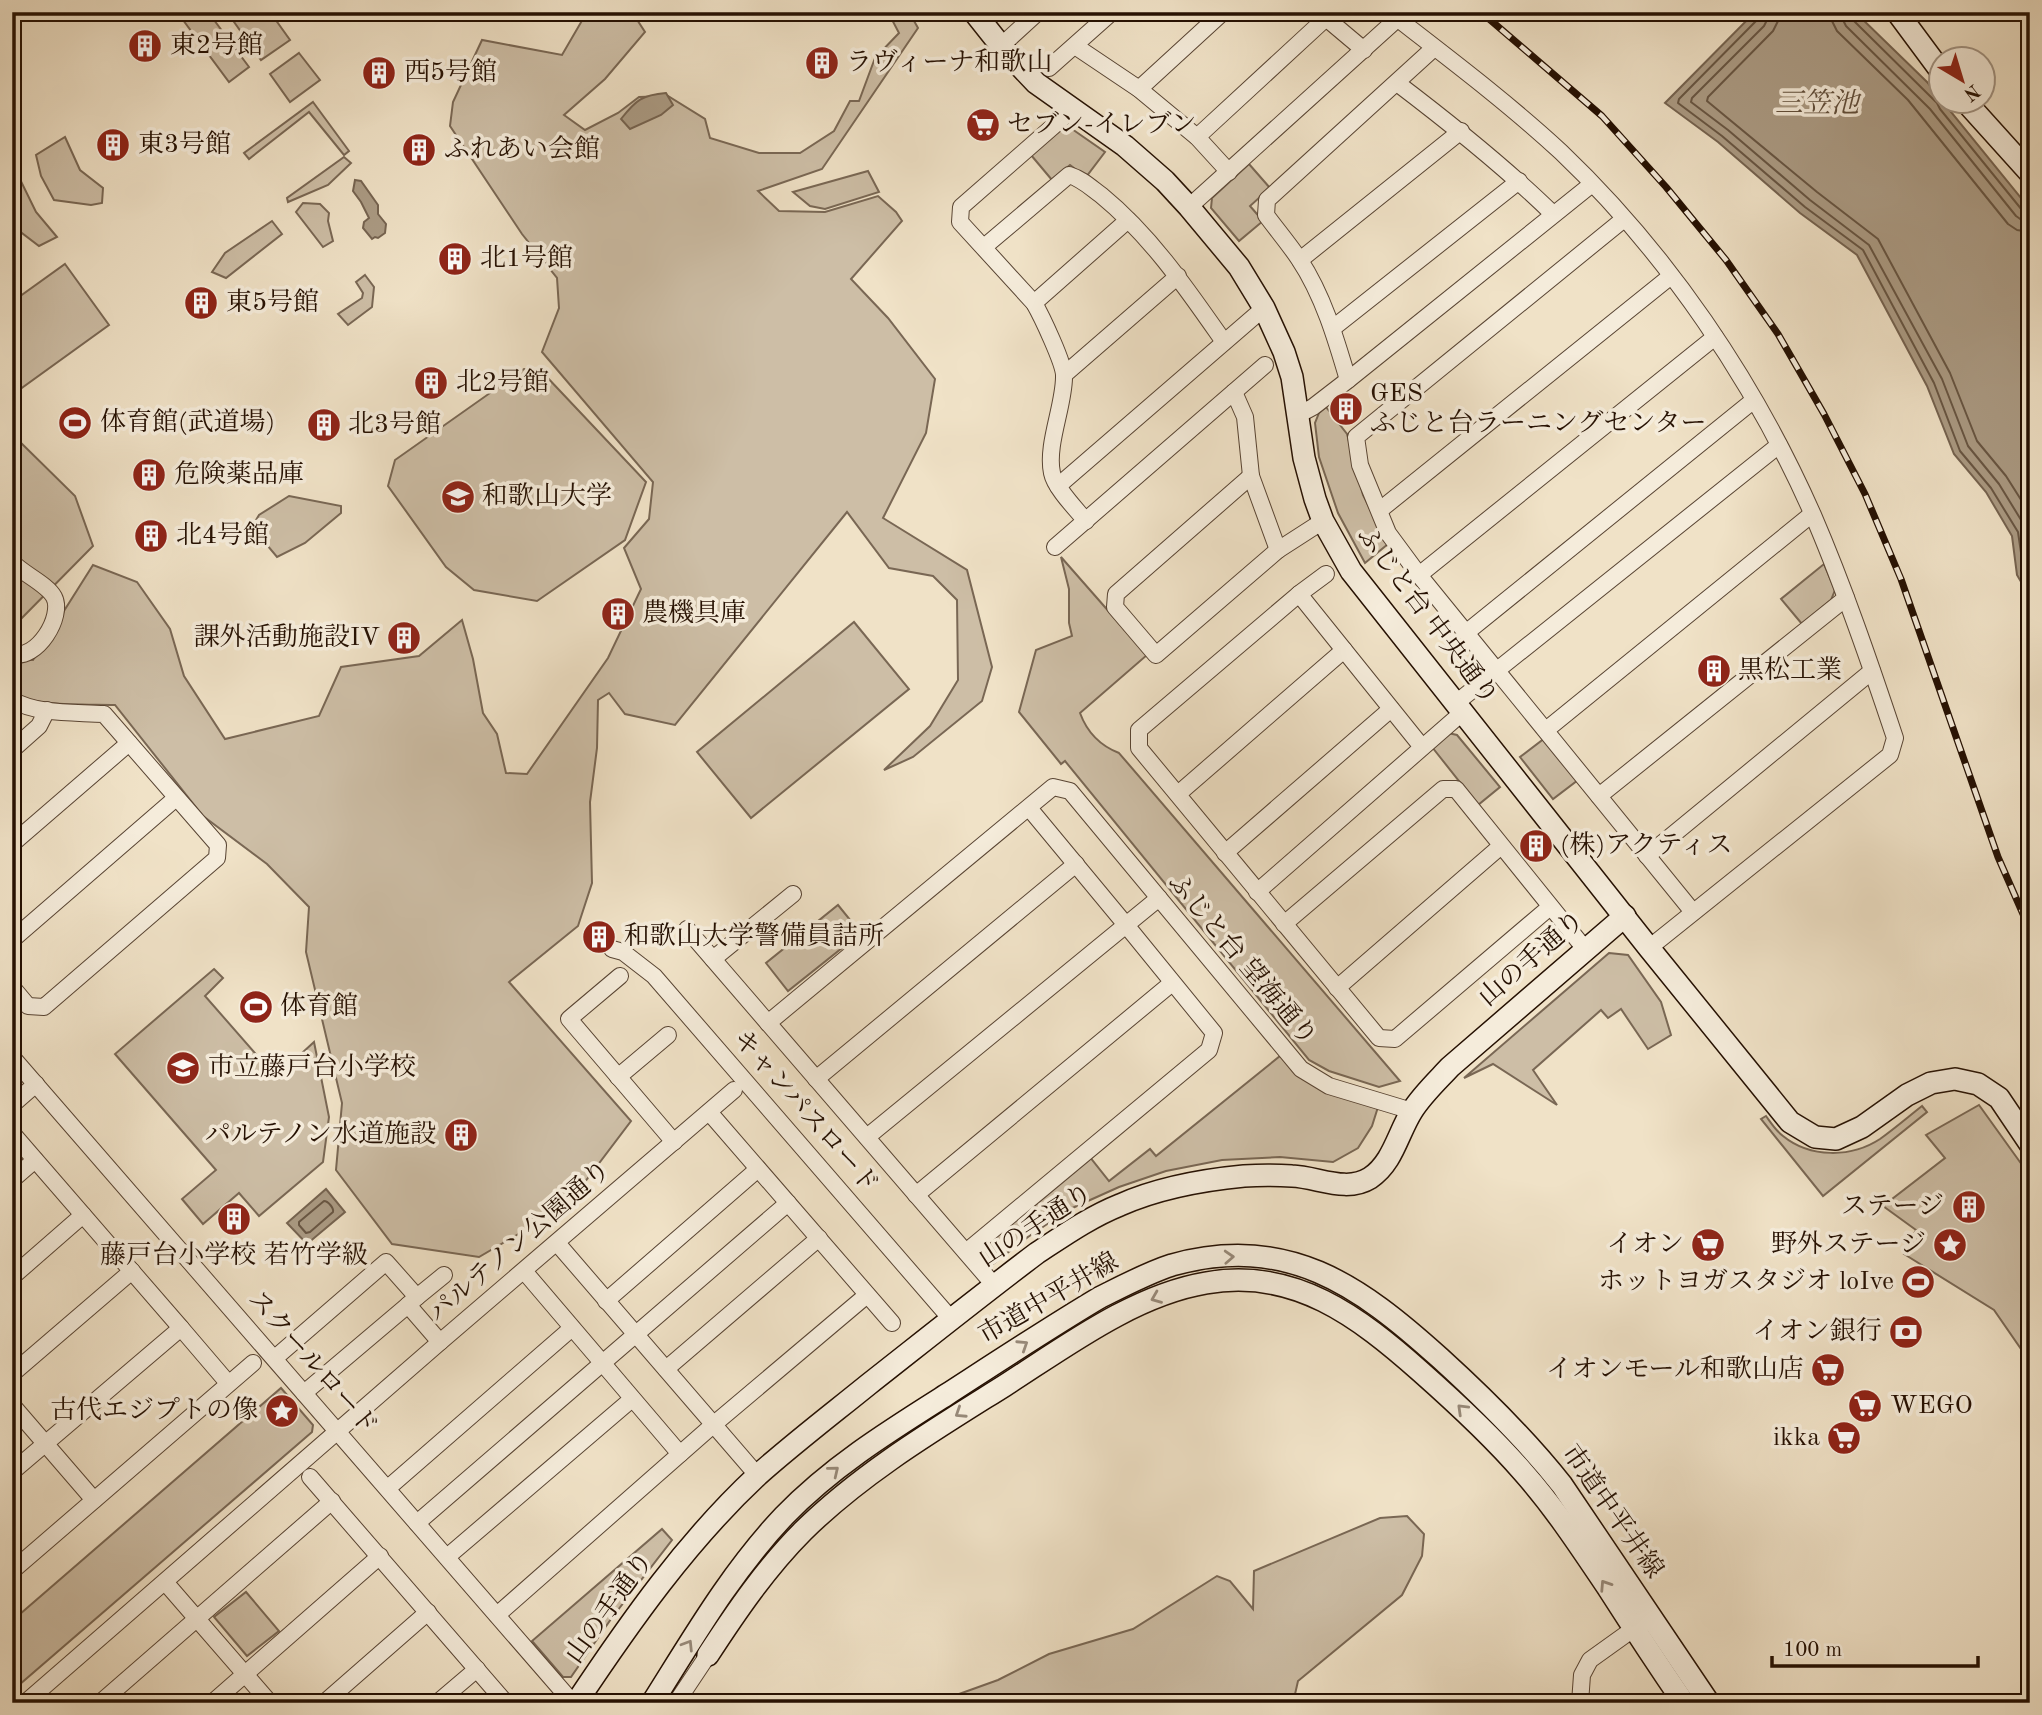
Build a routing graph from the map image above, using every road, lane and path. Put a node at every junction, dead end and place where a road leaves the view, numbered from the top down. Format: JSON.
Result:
{"nodes":[{"id":1,"x":974,"y":12,"type":"edge"},
{"id":2,"x":1038,"y":12,"type":"edge"},
{"id":3,"x":1112,"y":12,"type":"edge"},
{"id":4,"x":1223,"y":12,"type":"edge"},
{"id":5,"x":1898,"y":12,"type":"edge"},
{"id":6,"x":1322,"y":15,"type":"edge"},
{"id":7,"x":1393,"y":15,"type":"edge"},
{"id":8,"x":1001,"y":46,"type":"junction"},
{"id":9,"x":1075,"y":46,"type":"junction"},
{"id":10,"x":1434,"y":48,"type":"junction"},
{"id":11,"x":1364,"y":50,"type":"junction"},
{"id":12,"x":1926,"y":50,"type":"edge"},
{"id":13,"x":1049,"y":68,"type":"dead end"},
{"id":14,"x":1397,"y":83,"type":"junction"},
{"id":15,"x":1139,"y":89,"type":"junction"},
{"id":16,"x":1073,"y":109,"type":"junction"},
{"id":17,"x":1979,"y":116,"type":"edge"},
{"id":18,"x":1461,"y":131,"type":"junction"},
{"id":19,"x":1197,"y":137,"type":"junction"},
{"id":20,"x":1229,"y":172,"type":"junction"},
{"id":21,"x":2030,"y":173,"type":"edge"},
{"id":22,"x":1519,"y":181,"type":"junction"},
{"id":23,"x":1592,"y":184,"type":"junction"},
{"id":24,"x":1189,"y":207,"type":"junction"},
{"id":25,"x":1553,"y":214,"type":"junction"},
{"id":26,"x":1624,"y":219,"type":"junction"},
{"id":27,"x":1128,"y":220,"type":"junction"},
{"id":28,"x":984,"y":247,"type":"junction"},
{"id":29,"x":1300,"y":260,"type":"junction"},
{"id":30,"x":1178,"y":276,"type":"junction"},
{"id":31,"x":1671,"y":276,"type":"junction"},
{"id":32,"x":1034,"y":303,"type":"junction"},
{"id":33,"x":1264,"y":308,"type":"junction"},
{"id":34,"x":1333,"y":328,"type":"junction"},
{"id":35,"x":1715,"y":337,"type":"junction"},
{"id":36,"x":1224,"y":342,"type":"junction"},
{"id":37,"x":1265,"y":365,"type":"dead end"},
{"id":38,"x":1065,"y":374,"type":"junction"},
{"id":39,"x":1348,"y":380,"type":"junction"},
{"id":40,"x":1234,"y":392,"type":"junction"},
{"id":41,"x":1754,"y":400,"type":"junction"},
{"id":42,"x":1298,"y":415,"type":"junction"},
{"id":43,"x":1779,"y":445,"type":"junction"},
{"id":44,"x":1251,"y":476,"type":"junction"},
{"id":45,"x":1058,"y":486,"type":"junction"},
{"id":46,"x":1380,"y":510,"type":"junction"},
{"id":47,"x":1812,"y":514,"type":"junction"},
{"id":48,"x":1086,"y":521,"type":"junction"},
{"id":49,"x":1323,"y":521,"type":"junction"},
{"id":50,"x":1055,"y":547,"type":"dead end"},
{"id":51,"x":1278,"y":550,"type":"junction"},
{"id":52,"x":12,"y":562,"type":"edge"},
{"id":53,"x":1326,"y":573,"type":"dead end"},
{"id":54,"x":1419,"y":575,"type":"junction"},
{"id":55,"x":1299,"y":594,"type":"junction"},
{"id":56,"x":1846,"y":598,"type":"junction"},
{"id":57,"x":1467,"y":632,"type":"junction"},
{"id":58,"x":1344,"y":650,"type":"junction"},
{"id":59,"x":12,"y":654,"type":"edge"},
{"id":60,"x":1496,"y":670,"type":"junction"},
{"id":61,"x":1872,"y":671,"type":"junction"},
{"id":62,"x":12,"y":700,"type":"edge"},
{"id":63,"x":1460,"y":707,"type":"junction"},
{"id":64,"x":1391,"y":709,"type":"junction"},
{"id":65,"x":47,"y":710,"type":"junction"},
{"id":66,"x":1546,"y":730,"type":"junction"},
{"id":67,"x":129,"y":743,"type":"junction"},
{"id":68,"x":1422,"y":747,"type":"junction"},
{"id":69,"x":12,"y":750,"type":"edge"},
{"id":70,"x":1178,"y":794,"type":"junction"},
{"id":71,"x":1599,"y":796,"type":"junction"},
{"id":72,"x":176,"y":798,"type":"junction"},
{"id":73,"x":1029,"y":808,"type":"junction"},
{"id":74,"x":12,"y":844,"type":"edge"},
{"id":75,"x":1501,"y":846,"type":"junction"},
{"id":76,"x":1225,"y":853,"type":"junction"},
{"id":77,"x":1647,"y":856,"type":"junction"},
{"id":78,"x":1076,"y":864,"type":"junction"},
{"id":79,"x":1257,"y":892,"type":"junction"},
{"id":80,"x":793,"y":894,"type":"dead end"},
{"id":81,"x":1158,"y":898,"type":"junction"},
{"id":82,"x":1550,"y":907,"type":"junction"},
{"id":83,"x":1693,"y":912,"type":"junction"},
{"id":84,"x":1625,"y":916,"type":"junction"},
{"id":85,"x":1284,"y":924,"type":"junction"},
{"id":86,"x":1126,"y":925,"type":"junction"},
{"id":87,"x":687,"y":929,"type":"dead end"},
{"id":88,"x":12,"y":940,"type":"edge"},
{"id":89,"x":1649,"y":948,"type":"junction"},
{"id":90,"x":1585,"y":949,"type":"junction"},
{"id":91,"x":612,"y":950,"type":"dead end"},
{"id":92,"x":713,"y":959,"type":"junction"},
{"id":93,"x":621,"y":976,"type":"dead end"},
{"id":94,"x":1172,"y":983,"type":"junction"},
{"id":95,"x":12,"y":987,"type":"edge"},
{"id":96,"x":1337,"y":988,"type":"junction"},
{"id":97,"x":768,"y":1023,"type":"junction"},
{"id":98,"x":668,"y":1035,"type":"dead end"},
{"id":99,"x":12,"y":1056,"type":"edge"},
{"id":100,"x":618,"y":1077,"type":"junction"},
{"id":101,"x":816,"y":1079,"type":"junction"},
{"id":102,"x":36,"y":1084,"type":"junction"},
{"id":103,"x":734,"y":1090,"type":"dead end"},
{"id":104,"x":12,"y":1105,"type":"edge"},
{"id":105,"x":1412,"y":1111,"type":"junction"},
{"id":106,"x":709,"y":1112,"type":"junction"},
{"id":107,"x":12,"y":1133,"type":"edge"},
{"id":108,"x":867,"y":1137,"type":"junction"},
{"id":109,"x":674,"y":1142,"type":"junction"},
{"id":110,"x":2030,"y":1144,"type":"edge"},
{"id":111,"x":36,"y":1160,"type":"junction"},
{"id":112,"x":758,"y":1169,"type":"junction"},
{"id":113,"x":12,"y":1180,"type":"edge"},
{"id":114,"x":916,"y":1195,"type":"junction"},
{"id":115,"x":789,"y":1203,"type":"junction"},
{"id":116,"x":83,"y":1215,"type":"junction"},
{"id":117,"x":819,"y":1238,"type":"junction"},
{"id":118,"x":557,"y":1243,"type":"junction"},
{"id":119,"x":966,"y":1252,"type":"junction"},
{"id":120,"x":132,"y":1271,"type":"junction"},
{"id":121,"x":524,"y":1271,"type":"junction"},
{"id":122,"x":444,"y":1275,"type":"dead end"},
{"id":123,"x":12,"y":1277,"type":"edge"},
{"id":124,"x":994,"y":1285,"type":"junction"},
{"id":125,"x":867,"y":1295,"type":"junction"},
{"id":126,"x":413,"y":1301,"type":"junction"},
{"id":127,"x":606,"y":1301,"type":"junction"},
{"id":128,"x":951,"y":1319,"type":"junction"},
{"id":129,"x":892,"y":1323,"type":"dead end"},
{"id":130,"x":181,"y":1328,"type":"junction"},
{"id":131,"x":572,"y":1328,"type":"junction"},
{"id":132,"x":635,"y":1334,"type":"junction"},
{"id":133,"x":440,"y":1342,"type":"junction"},
{"id":134,"x":275,"y":1358,"type":"junction"},
{"id":135,"x":253,"y":1363,"type":"dead end"},
{"id":136,"x":602,"y":1363,"type":"junction"},
{"id":137,"x":666,"y":1369,"type":"junction"},
{"id":138,"x":12,"y":1374,"type":"edge"},
{"id":139,"x":228,"y":1383,"type":"junction"},
{"id":140,"x":304,"y":1393,"type":"junction"},
{"id":141,"x":632,"y":1398,"type":"junction"},
{"id":142,"x":12,"y":1405,"type":"edge"},
{"id":143,"x":713,"y":1425,"type":"junction"},
{"id":144,"x":338,"y":1432,"type":"junction"},
{"id":145,"x":46,"y":1444,"type":"junction"},
{"id":146,"x":680,"y":1454,"type":"junction"},
{"id":147,"x":12,"y":1472,"type":"edge"},
{"id":148,"x":310,"y":1476,"type":"dead end"},
{"id":149,"x":758,"y":1476,"type":"junction"},
{"id":150,"x":388,"y":1488,"type":"junction"},
{"id":151,"x":94,"y":1500,"type":"junction"},
{"id":152,"x":332,"y":1501,"type":"junction"},
{"id":153,"x":417,"y":1522,"type":"junction"},
{"id":154,"x":380,"y":1556,"type":"junction"},
{"id":155,"x":447,"y":1557,"type":"junction"},
{"id":156,"x":12,"y":1571,"type":"edge"},
{"id":157,"x":165,"y":1582,"type":"junction"},
{"id":158,"x":428,"y":1612,"type":"junction"},
{"id":159,"x":497,"y":1615,"type":"junction"},
{"id":160,"x":197,"y":1619,"type":"junction"},
{"id":161,"x":1642,"y":1622,"type":"junction"},
{"id":162,"x":708,"y":1655,"type":"joint"},
{"id":163,"x":477,"y":1668,"type":"junction"},
{"id":164,"x":246,"y":1674,"type":"junction"},
{"id":165,"x":30,"y":1701,"type":"edge"},
{"id":166,"x":100,"y":1703,"type":"edge"},
{"id":167,"x":212,"y":1703,"type":"edge"},
{"id":168,"x":270,"y":1703,"type":"edge"},
{"id":169,"x":324,"y":1703,"type":"edge"},
{"id":170,"x":437,"y":1703,"type":"edge"},
{"id":171,"x":506,"y":1703,"type":"edge"},
{"id":172,"x":575,"y":1703,"type":"edge"},
{"id":173,"x":652,"y":1703,"type":"edge"},
{"id":174,"x":676,"y":1703,"type":"edge"},
{"id":175,"x":1580,"y":1703,"type":"edge"},
{"id":176,"x":1684,"y":1703,"type":"edge"},
{"id":177,"x":1709,"y":1703,"type":"edge"}],
"edges":[{"from":1,"to":8,"type":"street","name":"ふじと台 中央通り"},
{"from":2,"to":8,"type":"street"},
{"from":3,"to":9,"type":"street"},
{"from":4,"to":15,"type":"street"},
{"from":5,"to":12,"type":"street"},
{"from":6,"to":11,"type":"street"},
{"from":6,"to":19,"type":"street"},
{"from":7,"to":10,"type":"street"},
{"from":7,"to":11,"type":"street"},
{"from":8,"to":16,"type":"street","name":"ふじと台 中央通り"},
{"from":9,"to":13,"type":"street"},
{"from":9,"to":15,"type":"street"},
{"from":10,"to":14,"type":"street"},
{"from":10,"to":23,"type":"street"},
{"from":11,"to":20,"type":"street"},
{"from":14,"to":18,"type":"street"},
{"from":14,"to":29,"type":"street"},
{"from":15,"to":19,"type":"street"},
{"from":16,"to":24,"type":"street","name":"ふじと台 中央通り"},
{"from":16,"to":28,"type":"street"},
{"from":17,"to":21,"type":"street"},
{"from":18,"to":22,"type":"street"},
{"from":18,"to":29,"type":"street"},
{"from":19,"to":20,"type":"street"},
{"from":20,"to":24,"type":"street"},
{"from":22,"to":25,"type":"street"},
{"from":22,"to":34,"type":"street"},
{"from":23,"to":25,"type":"street"},
{"from":23,"to":26,"type":"street"},
{"from":24,"to":33,"type":"street","name":"ふじと台 中央通り"},
{"from":25,"to":39,"type":"street"},
{"from":26,"to":31,"type":"street"},
{"from":26,"to":46,"type":"street"},
{"from":27,"to":28,"type":"street"},
{"from":27,"to":30,"type":"street"},
{"from":27,"to":32,"type":"street"},
{"from":28,"to":32,"type":"street"},
{"from":29,"to":34,"type":"street"},
{"from":30,"to":36,"type":"street"},
{"from":30,"to":38,"type":"street"},
{"from":31,"to":35,"type":"street"},
{"from":31,"to":46,"type":"street"},
{"from":32,"to":38,"type":"street"},
{"from":33,"to":36,"type":"street"},
{"from":33,"to":42,"type":"street","name":"ふじと台 中央通り"},
{"from":34,"to":39,"type":"street"},
{"from":35,"to":41,"type":"street"},
{"from":35,"to":54,"type":"street"},
{"from":36,"to":45,"type":"street"},
{"from":37,"to":40,"type":"street"},
{"from":38,"to":45,"type":"street"},
{"from":39,"to":42,"type":"street"},
{"from":40,"to":44,"type":"street"},
{"from":40,"to":48,"type":"street"},
{"from":41,"to":43,"type":"street"},
{"from":41,"to":57,"type":"street"},
{"from":42,"to":49,"type":"street","name":"ふじと台 中央通り"},
{"from":43,"to":47,"type":"street"},
{"from":43,"to":60,"type":"street"},
{"from":44,"to":51,"type":"street"},
{"from":44,"to":51,"type":"street"},
{"from":45,"to":48,"type":"street"},
{"from":46,"to":54,"type":"street"},
{"from":47,"to":56,"type":"street"},
{"from":47,"to":66,"type":"street"},
{"from":48,"to":50,"type":"street"},
{"from":49,"to":51,"type":"street"},
{"from":49,"to":63,"type":"street","name":"ふじと台 中央通り"},
{"from":52,"to":59,"type":"street"},
{"from":53,"to":55,"type":"street"},
{"from":54,"to":57,"type":"street"},
{"from":55,"to":58,"type":"street"},
{"from":55,"to":70,"type":"street"},
{"from":56,"to":61,"type":"street"},
{"from":56,"to":71,"type":"street"},
{"from":57,"to":60,"type":"street"},
{"from":58,"to":64,"type":"street"},
{"from":58,"to":70,"type":"street"},
{"from":60,"to":63,"type":"street"},
{"from":60,"to":66,"type":"street"},
{"from":61,"to":77,"type":"street"},
{"from":61,"to":83,"type":"street"},
{"from":62,"to":65,"type":"street"},
{"from":63,"to":68,"type":"street"},
{"from":63,"to":84,"type":"street","name":"ふじと台 中央通り"},
{"from":64,"to":68,"type":"street"},
{"from":64,"to":76,"type":"street"},
{"from":65,"to":67,"type":"street"},
{"from":65,"to":69,"type":"street"},
{"from":66,"to":71,"type":"street"},
{"from":67,"to":72,"type":"street"},
{"from":67,"to":74,"type":"street"},
{"from":68,"to":79,"type":"street"},
{"from":70,"to":76,"type":"street"},
{"from":71,"to":77,"type":"street"},
{"from":72,"to":88,"type":"street"},
{"from":72,"to":95,"type":"street"},
{"from":73,"to":78,"type":"street"},
{"from":73,"to":81,"type":"street","name":"ふじと台 望海通り"},
{"from":73,"to":97,"type":"street"},
{"from":75,"to":82,"type":"street"},
{"from":75,"to":85,"type":"street"},
{"from":75,"to":96,"type":"street"},
{"from":76,"to":79,"type":"street"},
{"from":77,"to":83,"type":"street"},
{"from":78,"to":86,"type":"street"},
{"from":78,"to":101,"type":"street"},
{"from":79,"to":85,"type":"street"},
{"from":80,"to":92,"type":"street"},
{"from":81,"to":86,"type":"street"},
{"from":81,"to":105,"type":"street","name":"ふじと台 望海通り"},
{"from":82,"to":90,"type":"street"},
{"from":82,"to":96,"type":"street"},
{"from":83,"to":89,"type":"street"},
{"from":84,"to":89,"type":"street","name":"山の手通り"},
{"from":84,"to":90,"type":"street","name":"山の手通り"},
{"from":85,"to":96,"type":"street"},
{"from":86,"to":94,"type":"street"},
{"from":86,"to":108,"type":"street"},
{"from":87,"to":92,"type":"street"},
{"from":89,"to":110,"type":"street","name":"山の手通り"},
{"from":90,"to":105,"type":"street","name":"山の手通り"},
{"from":91,"to":128,"type":"street","name":"キャンパスロード"},
{"from":92,"to":97,"type":"street"},
{"from":93,"to":100,"type":"street"},
{"from":94,"to":114,"type":"street"},
{"from":94,"to":119,"type":"street"},
{"from":97,"to":101,"type":"street"},
{"from":98,"to":100,"type":"street"},
{"from":99,"to":102,"type":"street","name":"スクールロード"},
{"from":100,"to":109,"type":"street"},
{"from":101,"to":108,"type":"street"},
{"from":102,"to":104,"type":"street"},
{"from":102,"to":134,"type":"street","name":"スクールロード"},
{"from":103,"to":106,"type":"street","name":"パルテノン公園通り"},
{"from":105,"to":124,"type":"street","name":"山の手通り"},
{"from":106,"to":109,"type":"street","name":"パルテノン公園通り"},
{"from":106,"to":112,"type":"street"},
{"from":107,"to":111,"type":"street"},
{"from":108,"to":114,"type":"street"},
{"from":109,"to":118,"type":"street","name":"パルテノン公園通り"},
{"from":111,"to":113,"type":"street"},
{"from":111,"to":116,"type":"street"},
{"from":112,"to":115,"type":"street"},
{"from":112,"to":127,"type":"street"},
{"from":114,"to":119,"type":"street"},
{"from":115,"to":117,"type":"street"},
{"from":115,"to":132,"type":"street"},
{"from":116,"to":120,"type":"street"},
{"from":116,"to":123,"type":"street"},
{"from":117,"to":125,"type":"street"},
{"from":117,"to":137,"type":"street"},
{"from":118,"to":121,"type":"street","name":"パルテノン公園通り"},
{"from":118,"to":127,"type":"street"},
{"from":119,"to":124,"type":"street"},
{"from":120,"to":130,"type":"street"},
{"from":120,"to":138,"type":"street"},
{"from":121,"to":131,"type":"street"},
{"from":121,"to":133,"type":"street","name":"パルテノン公園通り"},
{"from":122,"to":126,"type":"street"},
{"from":124,"to":128,"type":"street","name":"山の手通り"},
{"from":125,"to":129,"type":"street"},
{"from":125,"to":143,"type":"street"},
{"from":126,"to":133,"type":"street"},
{"from":126,"to":134,"type":"street"},
{"from":126,"to":140,"type":"street"},
{"from":127,"to":132,"type":"street"},
{"from":128,"to":149,"type":"street","name":"山の手通り"},
{"from":130,"to":139,"type":"street"},
{"from":130,"to":145,"type":"street"},
{"from":131,"to":136,"type":"street"},
{"from":131,"to":150,"type":"street"},
{"from":132,"to":136,"type":"street"},
{"from":132,"to":137,"type":"street"},
{"from":133,"to":144,"type":"street","name":"パルテノン公園通り"},
{"from":134,"to":140,"type":"street","name":"スクールロード"},
{"from":135,"to":139,"type":"street"},
{"from":136,"to":141,"type":"street"},
{"from":136,"to":153,"type":"street"},
{"from":137,"to":143,"type":"street"},
{"from":139,"to":151,"type":"street"},
{"from":140,"to":144,"type":"street","name":"スクールロード"},
{"from":141,"to":146,"type":"street"},
{"from":141,"to":155,"type":"street"},
{"from":142,"to":145,"type":"street"},
{"from":143,"to":146,"type":"street"},
{"from":143,"to":149,"type":"street"},
{"from":144,"to":150,"type":"street","name":"スクールロード"},
{"from":144,"to":157,"type":"street","name":"パルテノン公園通り"},
{"from":145,"to":147,"type":"street"},
{"from":145,"to":151,"type":"street"},
{"from":146,"to":159,"type":"street"},
{"from":148,"to":152,"type":"street"},
{"from":149,"to":172,"type":"street","name":"山の手通り"},
{"from":150,"to":153,"type":"street","name":"スクールロード"},
{"from":151,"to":156,"type":"street"},
{"from":152,"to":154,"type":"street"},
{"from":152,"to":160,"type":"street"},
{"from":153,"to":155,"type":"street","name":"スクールロード"},
{"from":154,"to":158,"type":"street"},
{"from":154,"to":164,"type":"street"},
{"from":155,"to":159,"type":"street","name":"スクールロード"},
{"from":157,"to":160,"type":"street"},
{"from":157,"to":165,"type":"street"},
{"from":158,"to":163,"type":"street"},
{"from":158,"to":169,"type":"street"},
{"from":159,"to":172,"type":"street","name":"スクールロード"},
{"from":160,"to":164,"type":"street"},
{"from":160,"to":166,"type":"street"},
{"from":161,"to":162,"type":"street","name":"市道中平井線","one_way":true},
{"from":173,"to":161,"type":"street","name":"市道中平井線","one_way":true},
{"from":161,"to":175,"type":"street"},
{"from":161,"to":176,"type":"street","name":"市道中平井線"},
{"from":161,"to":177,"type":"street","name":"市道中平井線"},
{"from":162,"to":174,"type":"street","name":"市道中平井線"},
{"from":163,"to":170,"type":"street"},
{"from":163,"to":171,"type":"street"},
{"from":164,"to":167,"type":"street"},
{"from":164,"to":168,"type":"street"}]}
